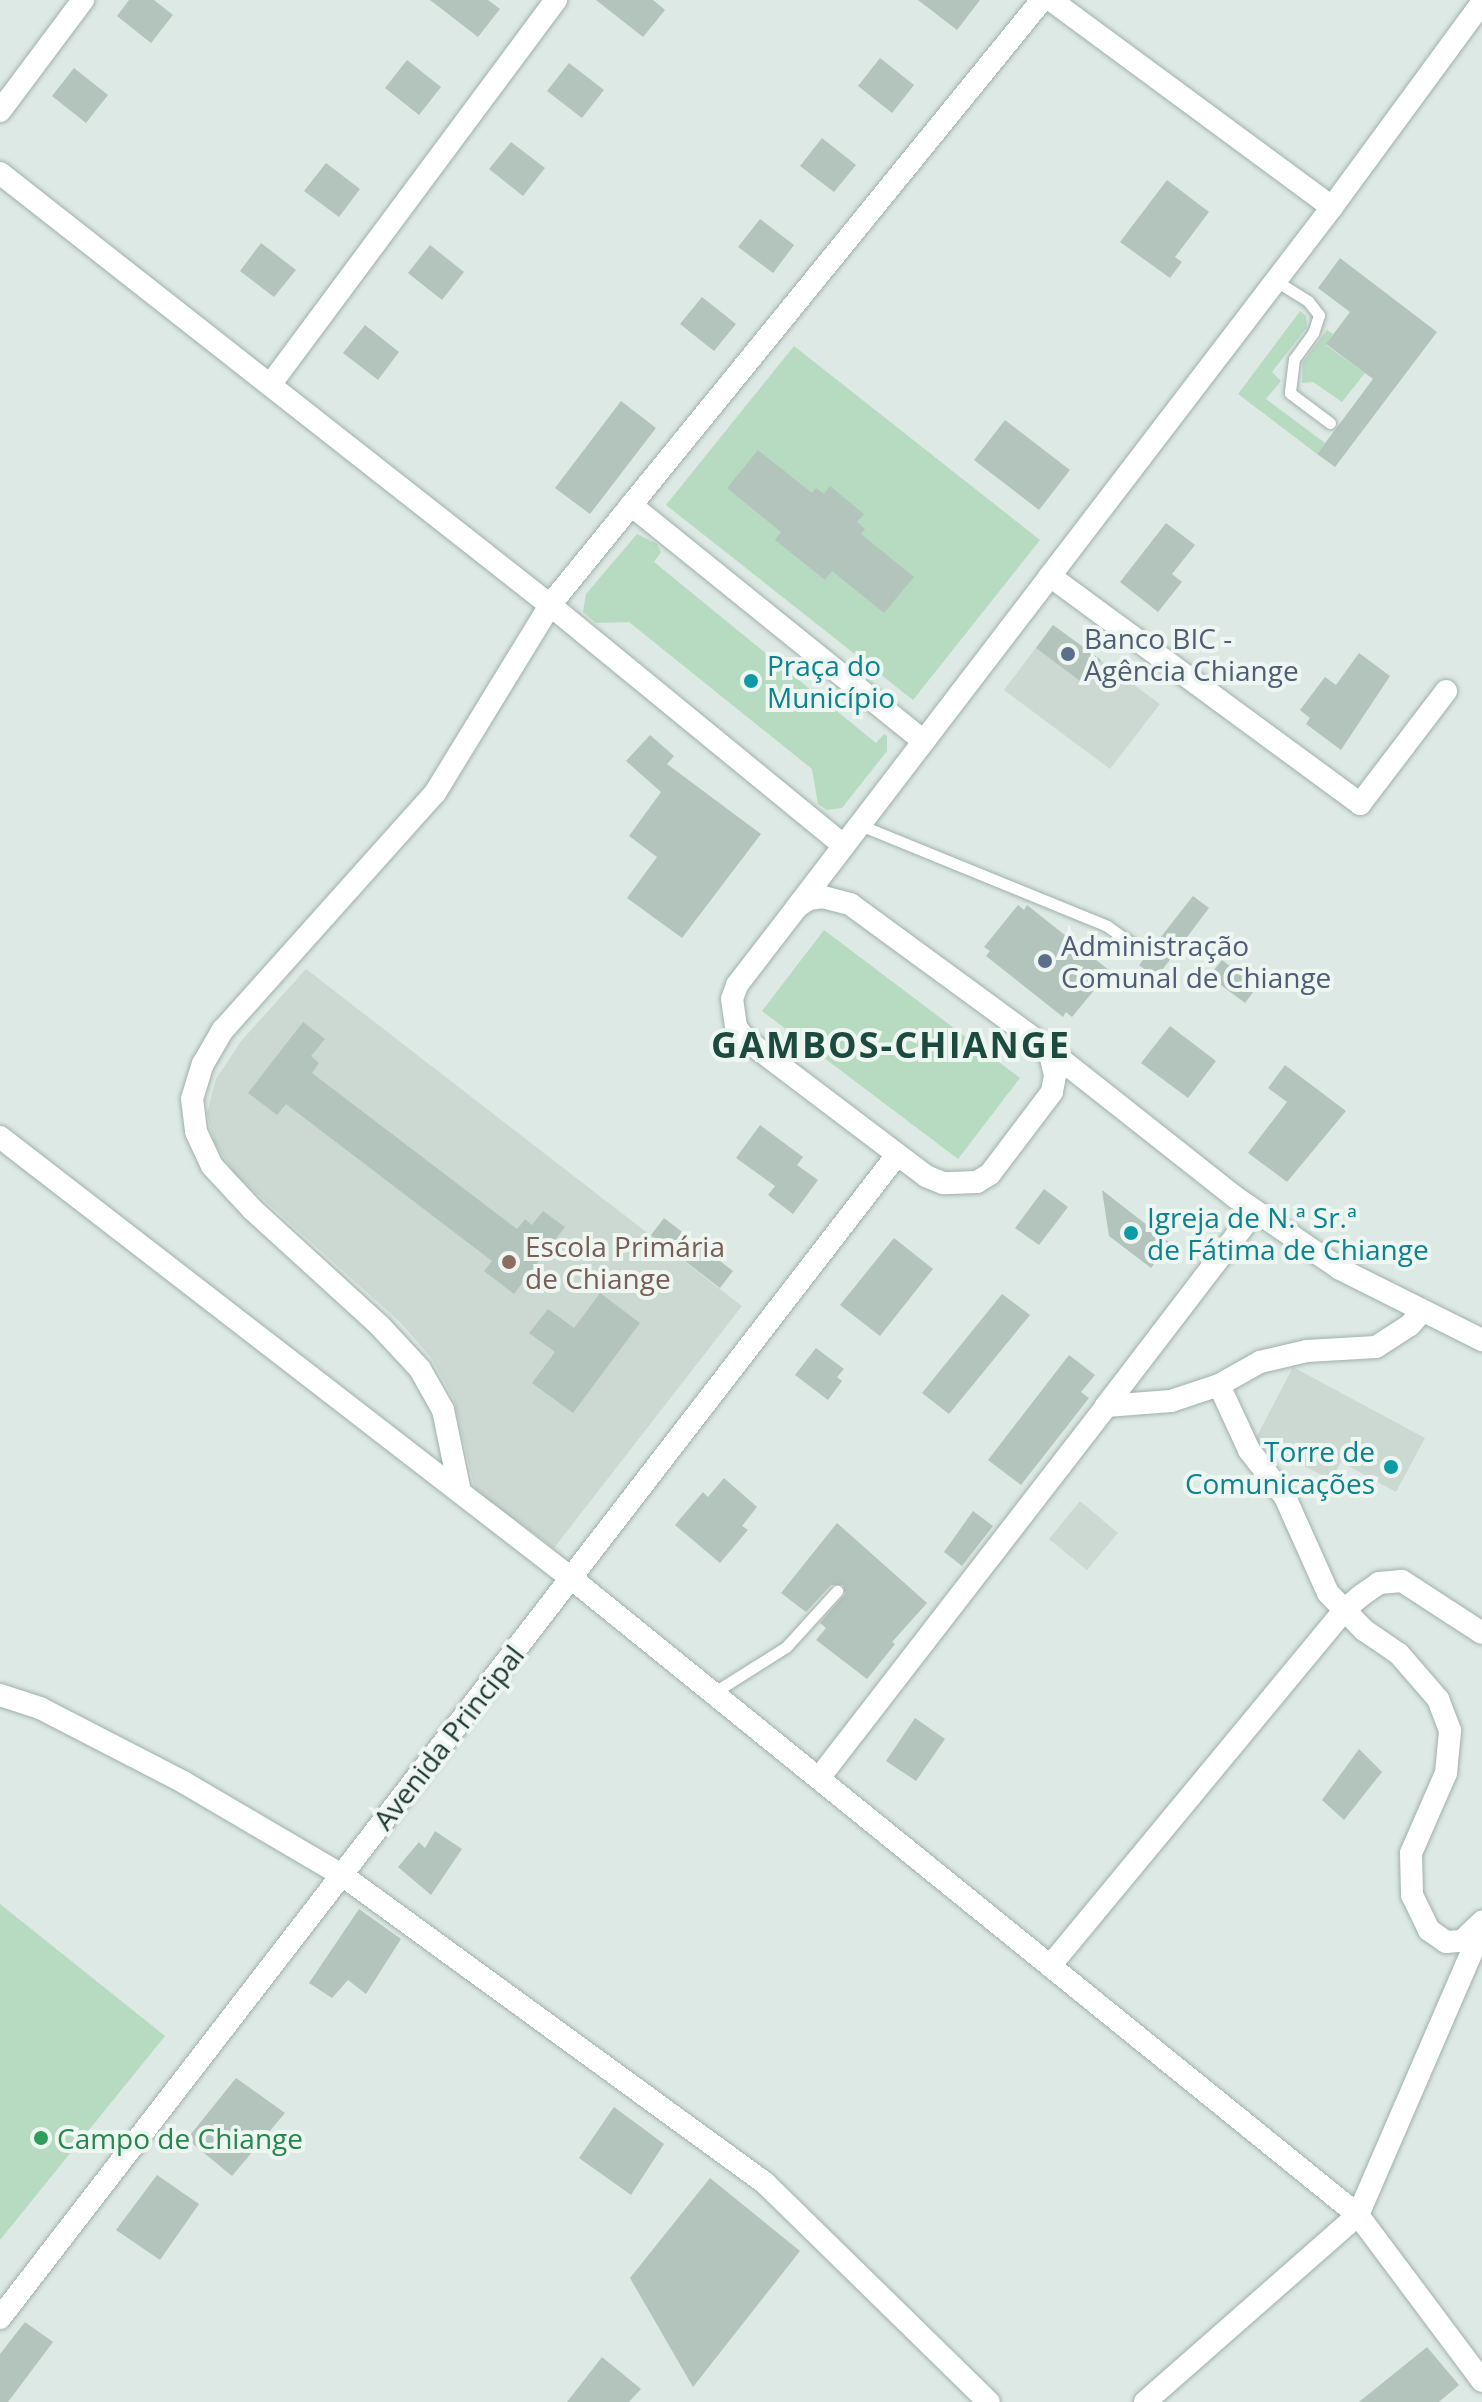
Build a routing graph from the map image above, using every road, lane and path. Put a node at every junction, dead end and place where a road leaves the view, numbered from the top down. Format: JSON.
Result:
{"nodes":[{"id":1,"x":83,"y":0,"type":"edge"},
{"id":2,"x":556,"y":0,"type":"edge"},
{"id":3,"x":1042,"y":0,"type":"edge"},
{"id":4,"x":1051,"y":0,"type":"edge"},
{"id":5,"x":1482,"y":3,"type":"edge"},
{"id":6,"x":0,"y":111,"type":"edge"},
{"id":7,"x":0,"y":173,"type":"edge"},
{"id":8,"x":1332,"y":207,"type":"junction"},
{"id":9,"x":1276,"y":281,"type":"junction"},
{"id":10,"x":270,"y":385,"type":"junction"},
{"id":11,"x":1330,"y":423,"type":"dead end"},
{"id":12,"x":631,"y":505,"type":"junction"},
{"id":13,"x":1050,"y":576,"type":"junction"},
{"id":14,"x":550,"y":605,"type":"junction"},
{"id":15,"x":1446,"y":691,"type":"dead end"},
{"id":16,"x":924,"y":741,"type":"junction"},
{"id":17,"x":860,"y":825,"type":"junction"},
{"id":18,"x":844,"y":846,"type":"junction"},
{"id":19,"x":797,"y":907,"type":"junction"},
{"id":20,"x":1131,"y":943,"type":"dead end"},
{"id":21,"x":1041,"y":1044,"type":"junction"},
{"id":22,"x":0,"y":1137,"type":"edge"},
{"id":23,"x":897,"y":1155,"type":"junction"},
{"id":24,"x":1255,"y":1211,"type":"junction"},
{"id":25,"x":1422,"y":1311,"type":"junction"},
{"id":26,"x":1482,"y":1340,"type":"edge"},
{"id":27,"x":1219,"y":1385,"type":"junction"},
{"id":28,"x":1106,"y":1406,"type":"junction"},
{"id":29,"x":460,"y":1492,"type":"junction"},
{"id":30,"x":571,"y":1578,"type":"junction"},
{"id":31,"x":837,"y":1591,"type":"dead end"},
{"id":32,"x":1344,"y":1610,"type":"junction"},
{"id":33,"x":1482,"y":1633,"type":"edge"},
{"id":34,"x":713,"y":1693,"type":"junction"},
{"id":35,"x":0,"y":1695,"type":"edge"},
{"id":36,"x":819,"y":1778,"type":"junction"},
{"id":37,"x":342,"y":1875,"type":"junction"},
{"id":38,"x":1482,"y":1922,"type":"edge"},
{"id":39,"x":1482,"y":1929,"type":"edge"},
{"id":40,"x":1468,"y":1961,"type":"junction"},
{"id":41,"x":1050,"y":1966,"type":"junction"},
{"id":42,"x":1482,"y":1984,"type":"edge"},
{"id":43,"x":1358,"y":2215,"type":"junction"},
{"id":44,"x":0,"y":2318,"type":"edge"},
{"id":45,"x":1482,"y":2381,"type":"edge"},
{"id":46,"x":989,"y":2402,"type":"edge"},
{"id":47,"x":1145,"y":2402,"type":"edge"}],
"edges":[{"from":1,"to":6,"type":"street"},
{"from":2,"to":10,"type":"street"},
{"from":3,"to":12,"type":"street"},
{"from":4,"to":8,"type":"street"},
{"from":5,"to":8,"type":"street"},
{"from":7,"to":10,"type":"street"},
{"from":8,"to":9,"type":"street"},
{"from":9,"to":11,"type":"lane"},
{"from":9,"to":13,"type":"street"},
{"from":10,"to":14,"type":"street"},
{"from":12,"to":14,"type":"street"},
{"from":12,"to":16,"type":"street"},
{"from":13,"to":15,"type":"street"},
{"from":13,"to":16,"type":"street"},
{"from":14,"to":18,"type":"street"},
{"from":14,"to":29,"type":"street"},
{"from":16,"to":17,"type":"street"},
{"from":17,"to":18,"type":"street"},
{"from":17,"to":20,"type":"lane"},
{"from":18,"to":19,"type":"street"},
{"from":19,"to":21,"type":"street"},
{"from":19,"to":23,"type":"street"},
{"from":21,"to":23,"type":"street"},
{"from":21,"to":24,"type":"street"},
{"from":22,"to":29,"type":"street"},
{"from":23,"to":30,"type":"street","name":"Avenida Principal"},
{"from":24,"to":25,"type":"street"},
{"from":24,"to":28,"type":"street"},
{"from":25,"to":26,"type":"street"},
{"from":25,"to":27,"type":"street"},
{"from":27,"to":28,"type":"street"},
{"from":27,"to":32,"type":"street"},
{"from":28,"to":36,"type":"street"},
{"from":29,"to":30,"type":"street"},
{"from":30,"to":34,"type":"street"},
{"from":30,"to":37,"type":"street","name":"Avenida Principal"},
{"from":31,"to":34,"type":"lane"},
{"from":32,"to":33,"type":"street"},
{"from":32,"to":38,"type":"street"},
{"from":32,"to":41,"type":"street"},
{"from":34,"to":36,"type":"street"},
{"from":35,"to":37,"type":"street"},
{"from":36,"to":41,"type":"street"},
{"from":37,"to":44,"type":"street","name":"Avenida Principal"},
{"from":37,"to":46,"type":"street"},
{"from":39,"to":40,"type":"street"},
{"from":40,"to":42,"type":"street"},
{"from":40,"to":43,"type":"street"},
{"from":41,"to":43,"type":"street"},
{"from":43,"to":45,"type":"street"},
{"from":43,"to":47,"type":"street"}]}
